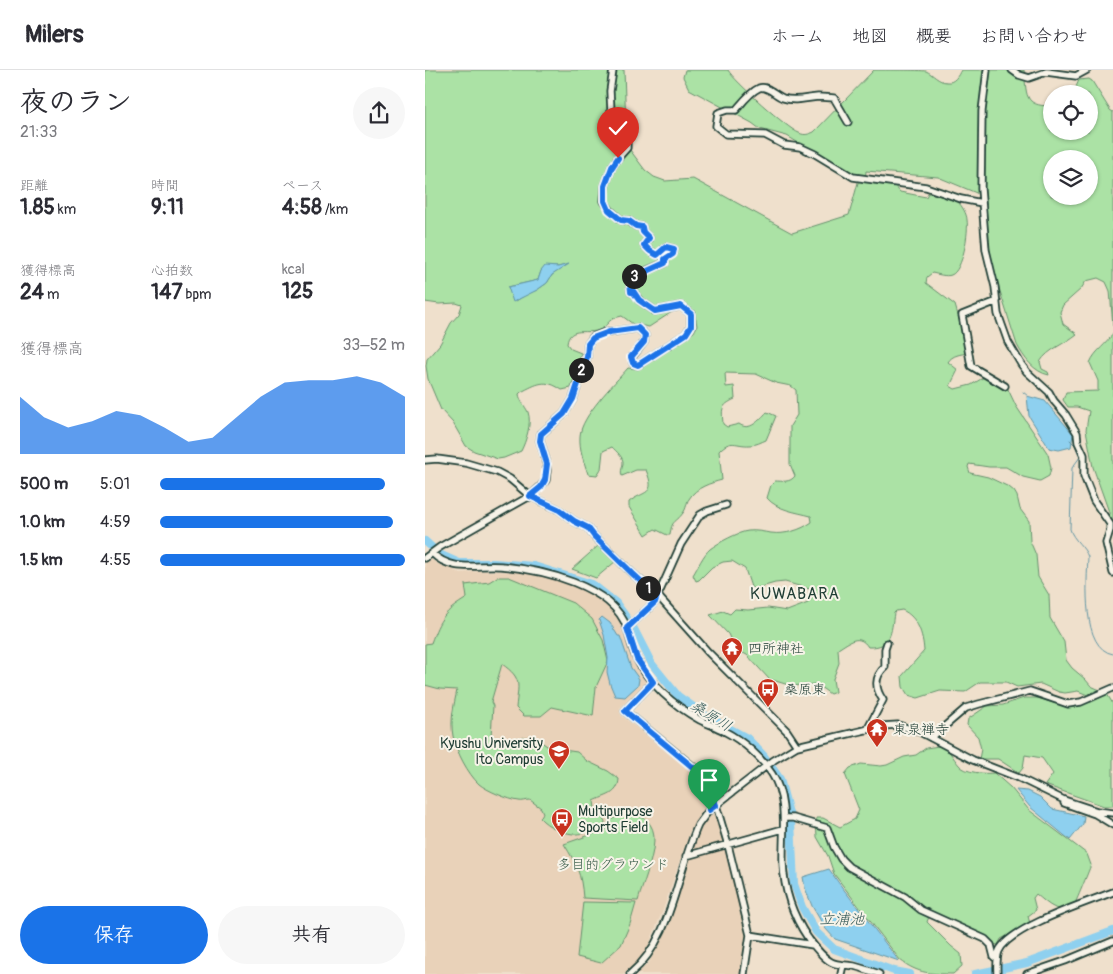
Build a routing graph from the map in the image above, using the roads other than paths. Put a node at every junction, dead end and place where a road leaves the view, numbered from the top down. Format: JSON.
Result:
{"nodes":[{"id":1,"x":613,"y":70,"type":"edge"},
{"id":2,"x":987,"y":70,"type":"edge"},
{"id":3,"x":1012,"y":70,"type":"edge"},
{"id":4,"x":1087,"y":70,"type":"edge"},
{"id":5,"x":848,"y":122,"type":"dead end"},
{"id":6,"x":982,"y":203,"type":"junction"},
{"id":7,"x":997,"y":301,"type":"junction"},
{"id":8,"x":1005,"y":386,"type":"dead end"},
{"id":9,"x":425,"y":460,"type":"edge"},
{"id":10,"x":530,"y":496,"type":"junction"},
{"id":11,"x":726,"y":505,"type":"dead end"},
{"id":12,"x":435,"y":551,"type":"junction"},
{"id":13,"x":425,"y":558,"type":"edge"},
{"id":14,"x":1113,"y":573,"type":"edge"},
{"id":15,"x":657,"y":596,"type":"junction"},
{"id":16,"x":628,"y":627,"type":"junction"},
{"id":17,"x":887,"y":643,"type":"dead end"},
{"id":18,"x":653,"y":682,"type":"junction"},
{"id":19,"x":1113,"y":688,"type":"edge"},
{"id":20,"x":867,"y":730,"type":"junction"},
{"id":21,"x":931,"y":738,"type":"junction"},
{"id":22,"x":797,"y":746,"type":"junction"},
{"id":23,"x":983,"y":764,"type":"junction"},
{"id":24,"x":766,"y":766,"type":"junction"},
{"id":25,"x":716,"y":805,"type":"junction"},
{"id":26,"x":1113,"y":813,"type":"edge"},
{"id":27,"x":784,"y":818,"type":"junction"},
{"id":28,"x":1113,"y":825,"type":"edge"},
{"id":29,"x":783,"y":829,"type":"junction"},
{"id":30,"x":728,"y":845,"type":"junction"},
{"id":31,"x":686,"y":856,"type":"junction"},
{"id":32,"x":1113,"y":892,"type":"edge"},
{"id":33,"x":750,"y":935,"type":"junction"},
{"id":34,"x":1113,"y":942,"type":"edge"},
{"id":35,"x":813,"y":945,"type":"junction"},
{"id":36,"x":997,"y":962,"type":"junction"},
{"id":37,"x":843,"y":965,"type":"junction"},
{"id":38,"x":630,"y":974,"type":"edge"},
{"id":39,"x":744,"y":974,"type":"edge"},
{"id":40,"x":841,"y":974,"type":"edge"},
{"id":41,"x":879,"y":974,"type":"edge"},
{"id":42,"x":997,"y":974,"type":"edge"},
{"id":43,"x":1027,"y":974,"type":"edge"}],
"edges":[{"from":1,"to":10,"type":"street"},
{"from":2,"to":6,"type":"street"},
{"from":3,"to":4,"type":"street"},
{"from":5,"to":6,"type":"street"},
{"from":6,"to":7,"type":"street"},
{"from":7,"to":8,"type":"street"},
{"from":7,"to":14,"type":"street"},
{"from":9,"to":10,"type":"street"},
{"from":10,"to":12,"type":"street"},
{"from":10,"to":15,"type":"street"},
{"from":11,"to":15,"type":"street"},
{"from":12,"to":13,"type":"street"},
{"from":12,"to":16,"type":"street"},
{"from":15,"to":16,"type":"street"},
{"from":15,"to":22,"type":"street"},
{"from":16,"to":18,"type":"street"},
{"from":17,"to":20,"type":"street"},
{"from":18,"to":24,"type":"street"},
{"from":18,"to":25,"type":"street"},
{"from":19,"to":21,"type":"street"},
{"from":20,"to":21,"type":"street"},
{"from":20,"to":22,"type":"street"},
{"from":21,"to":23,"type":"street"},
{"from":22,"to":24,"type":"street"},
{"from":23,"to":26,"type":"street"},
{"from":23,"to":28,"type":"street"},
{"from":24,"to":25,"type":"street"},
{"from":24,"to":27,"type":"street"},
{"from":25,"to":30,"type":"street"},
{"from":25,"to":31,"type":"street"},
{"from":27,"to":29,"type":"street"},
{"from":27,"to":36,"type":"street"},
{"from":29,"to":30,"type":"street"},
{"from":29,"to":35,"type":"street"},
{"from":30,"to":31,"type":"street"},
{"from":30,"to":33,"type":"street"},
{"from":31,"to":38,"type":"street"},
{"from":32,"to":36,"type":"street"},
{"from":33,"to":35,"type":"street"},
{"from":33,"to":39,"type":"street"},
{"from":34,"to":43,"type":"street"},
{"from":35,"to":37,"type":"street"},
{"from":36,"to":42,"type":"street"},
{"from":37,"to":40,"type":"street"},
{"from":37,"to":41,"type":"street"}]}
